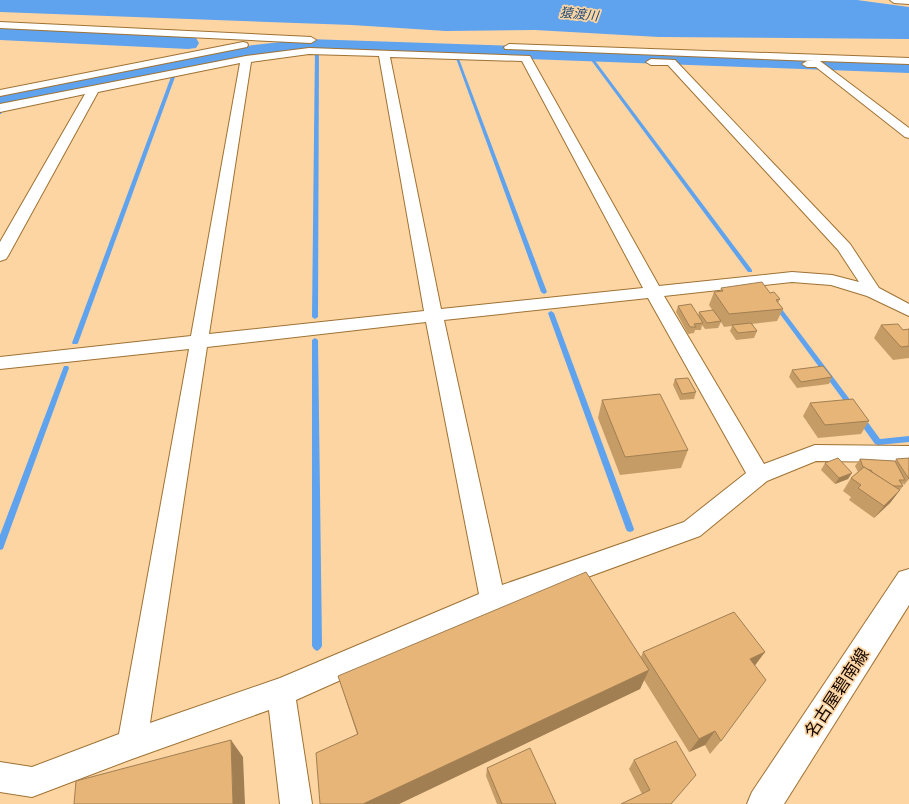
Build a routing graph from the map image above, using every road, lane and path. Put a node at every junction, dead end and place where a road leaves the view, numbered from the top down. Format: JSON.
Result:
{"nodes":[{"id":1,"x":894,"y":0,"type":"edge"},
{"id":2,"x":909,"y":1,"type":"edge"},
{"id":3,"x":0,"y":25,"type":"edge"},
{"id":4,"x":274,"y":39,"type":"junction"},
{"id":5,"x":322,"y":40,"type":"dead end"},
{"id":6,"x":441,"y":45,"type":"dead end"},
{"id":7,"x":384,"y":53,"type":"junction"},
{"id":8,"x":727,"y":55,"type":"junction"},
{"id":9,"x":526,"y":58,"type":"junction"},
{"id":10,"x":246,"y":59,"type":"junction"},
{"id":11,"x":671,"y":60,"type":"junction"},
{"id":12,"x":909,"y":62,"type":"edge"},
{"id":13,"x":94,"y":89,"type":"junction"},
{"id":14,"x":0,"y":93,"type":"edge"},
{"id":15,"x":0,"y":108,"type":"edge"},
{"id":16,"x":909,"y":134,"type":"edge"},
{"id":17,"x":0,"y":256,"type":"edge"},
{"id":18,"x":653,"y":291,"type":"junction"},
{"id":19,"x":873,"y":292,"type":"junction"},
{"id":20,"x":909,"y":311,"type":"edge"},
{"id":21,"x":434,"y":316,"type":"junction"},
{"id":22,"x":199,"y":341,"type":"junction"},
{"id":23,"x":0,"y":363,"type":"edge"},
{"id":24,"x":909,"y":454,"type":"edge"},
{"id":25,"x":759,"y":475,"type":"junction"},
{"id":26,"x":909,"y":582,"type":"edge"},
{"id":27,"x":493,"y":600,"type":"junction"},
{"id":28,"x":281,"y":692,"type":"junction"},
{"id":29,"x":132,"y":744,"type":"junction"},
{"id":30,"x":0,"y":777,"type":"edge"},
{"id":31,"x":296,"y":804,"type":"edge"},
{"id":32,"x":764,"y":804,"type":"edge"}],
"edges":[{"from":1,"to":2,"type":"street"},
{"from":3,"to":4,"type":"street"},
{"from":4,"to":5,"type":"street"},
{"from":4,"to":14,"type":"street"},
{"from":6,"to":8,"type":"street"},
{"from":7,"to":9,"type":"street"},
{"from":7,"to":10,"type":"street"},
{"from":7,"to":21,"type":"street"},
{"from":8,"to":11,"type":"street"},
{"from":8,"to":12,"type":"street"},
{"from":9,"to":11,"type":"street"},
{"from":9,"to":18,"type":"street"},
{"from":10,"to":13,"type":"street"},
{"from":10,"to":22,"type":"street"},
{"from":11,"to":16,"type":"street"},
{"from":11,"to":19,"type":"street"},
{"from":13,"to":15,"type":"street"},
{"from":13,"to":17,"type":"street"},
{"from":18,"to":19,"type":"street"},
{"from":18,"to":21,"type":"street"},
{"from":18,"to":25,"type":"street"},
{"from":19,"to":20,"type":"street"},
{"from":21,"to":22,"type":"street"},
{"from":21,"to":27,"type":"street"},
{"from":22,"to":23,"type":"street"},
{"from":22,"to":29,"type":"street"},
{"from":24,"to":25,"type":"street"},
{"from":25,"to":27,"type":"street"},
{"from":26,"to":32,"type":"main road","name":"名古屋碧南線"},
{"from":27,"to":28,"type":"street"},
{"from":28,"to":29,"type":"street"},
{"from":28,"to":31,"type":"street"},
{"from":29,"to":30,"type":"street"}]}
